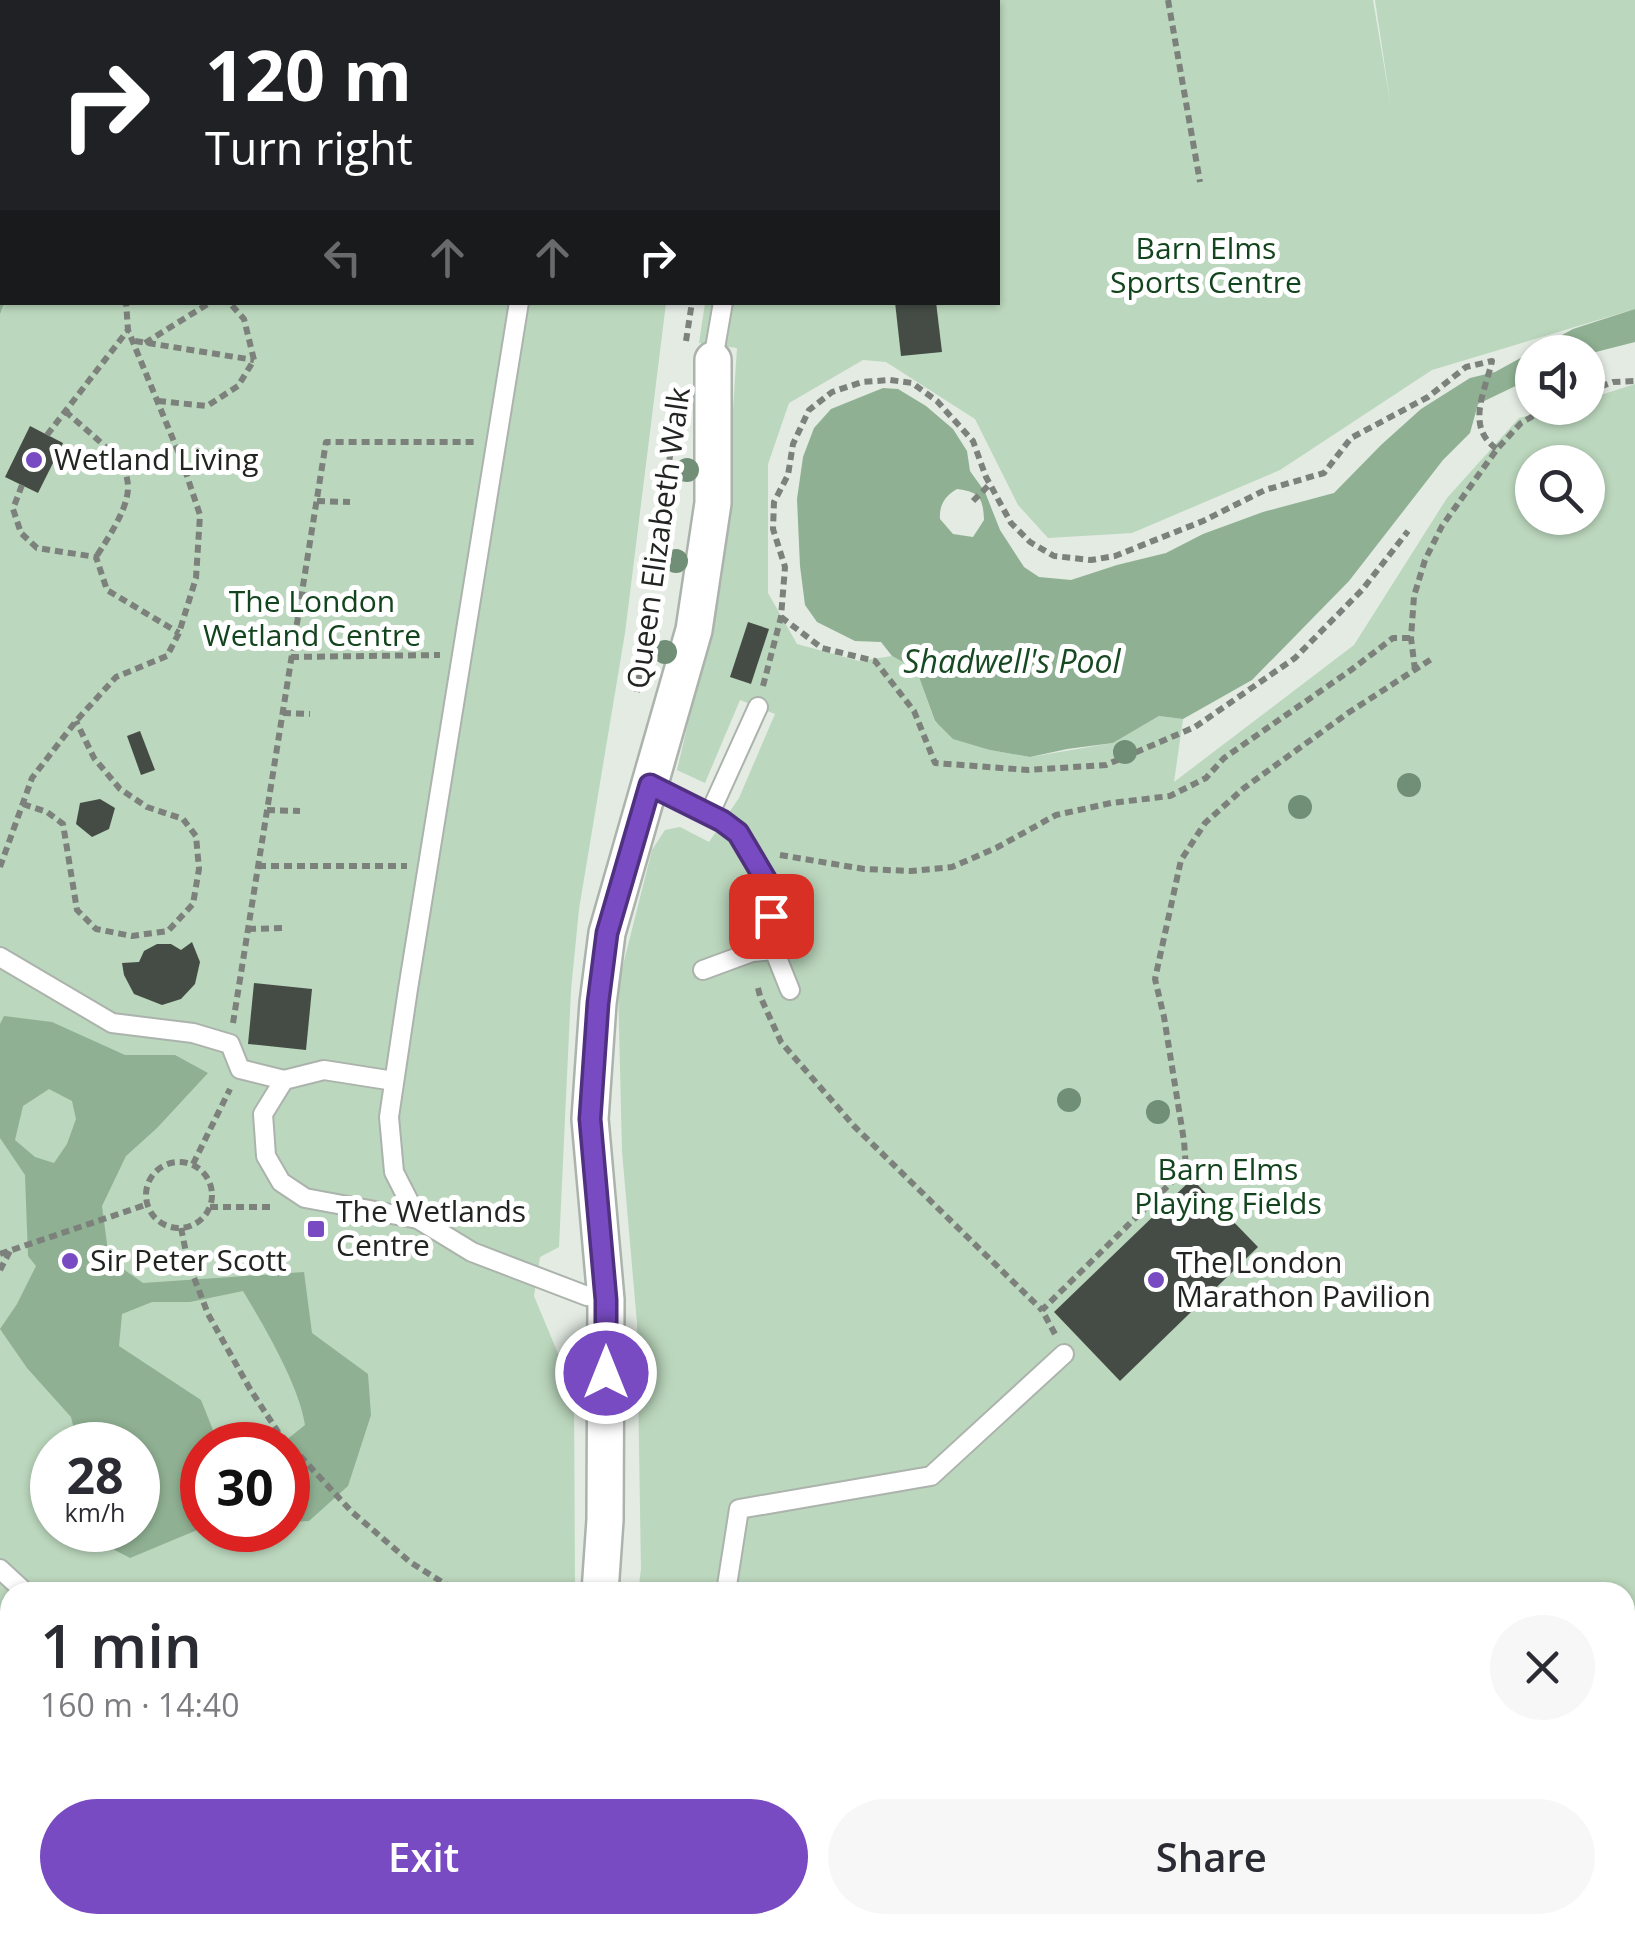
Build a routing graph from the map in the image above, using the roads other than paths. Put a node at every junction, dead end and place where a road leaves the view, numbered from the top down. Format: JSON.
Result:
{"nodes":[{"id":1,"x":518,"y":305,"type":"edge"},
{"id":2,"x":722,"y":305,"type":"edge"},
{"id":3,"x":698,"y":355,"type":"joint"},
{"id":4,"x":758,"y":706,"type":"road end"},
{"id":5,"x":650,"y":785,"type":"junction"},
{"id":6,"x":709,"y":815,"type":"junction"},
{"id":7,"x":774,"y":950,"type":"junction"},
{"id":8,"x":0,"y":958,"type":"edge"},
{"id":9,"x":702,"y":970,"type":"dead end"},
{"id":10,"x":790,"y":990,"type":"dead end"},
{"id":11,"x":284,"y":1080,"type":"junction"},
{"id":12,"x":394,"y":1080,"type":"junction"},
{"id":13,"x":418,"y":1219,"type":"junction"},
{"id":14,"x":606,"y":1300,"type":"junction"},
{"id":15,"x":1064,"y":1354,"type":"road end"},
{"id":16,"x":601,"y":1582,"type":"edge"},
{"id":17,"x":728,"y":1582,"type":"edge"}],
"edges":[{"from":1,"to":12,"type":"lane"},
{"from":2,"to":3,"type":"lane"},
{"from":3,"to":5,"type":"street","name":"Queen Elizabeth Walk"},
{"from":4,"to":6,"type":"lane"},
{"from":5,"to":6,"type":"lane"},
{"from":5,"to":14,"type":"street","name":"Queen Elizabeth Walk"},
{"from":6,"to":7,"type":"lane"},
{"from":7,"to":9,"type":"lane"},
{"from":7,"to":10,"type":"lane"},
{"from":8,"to":11,"type":"lane"},
{"from":11,"to":12,"type":"lane"},
{"from":11,"to":13,"type":"lane"},
{"from":12,"to":13,"type":"lane"},
{"from":13,"to":14,"type":"lane"},
{"from":14,"to":16,"type":"street","name":"Queen Elizabeth Walk"},
{"from":15,"to":17,"type":"lane"}]}
